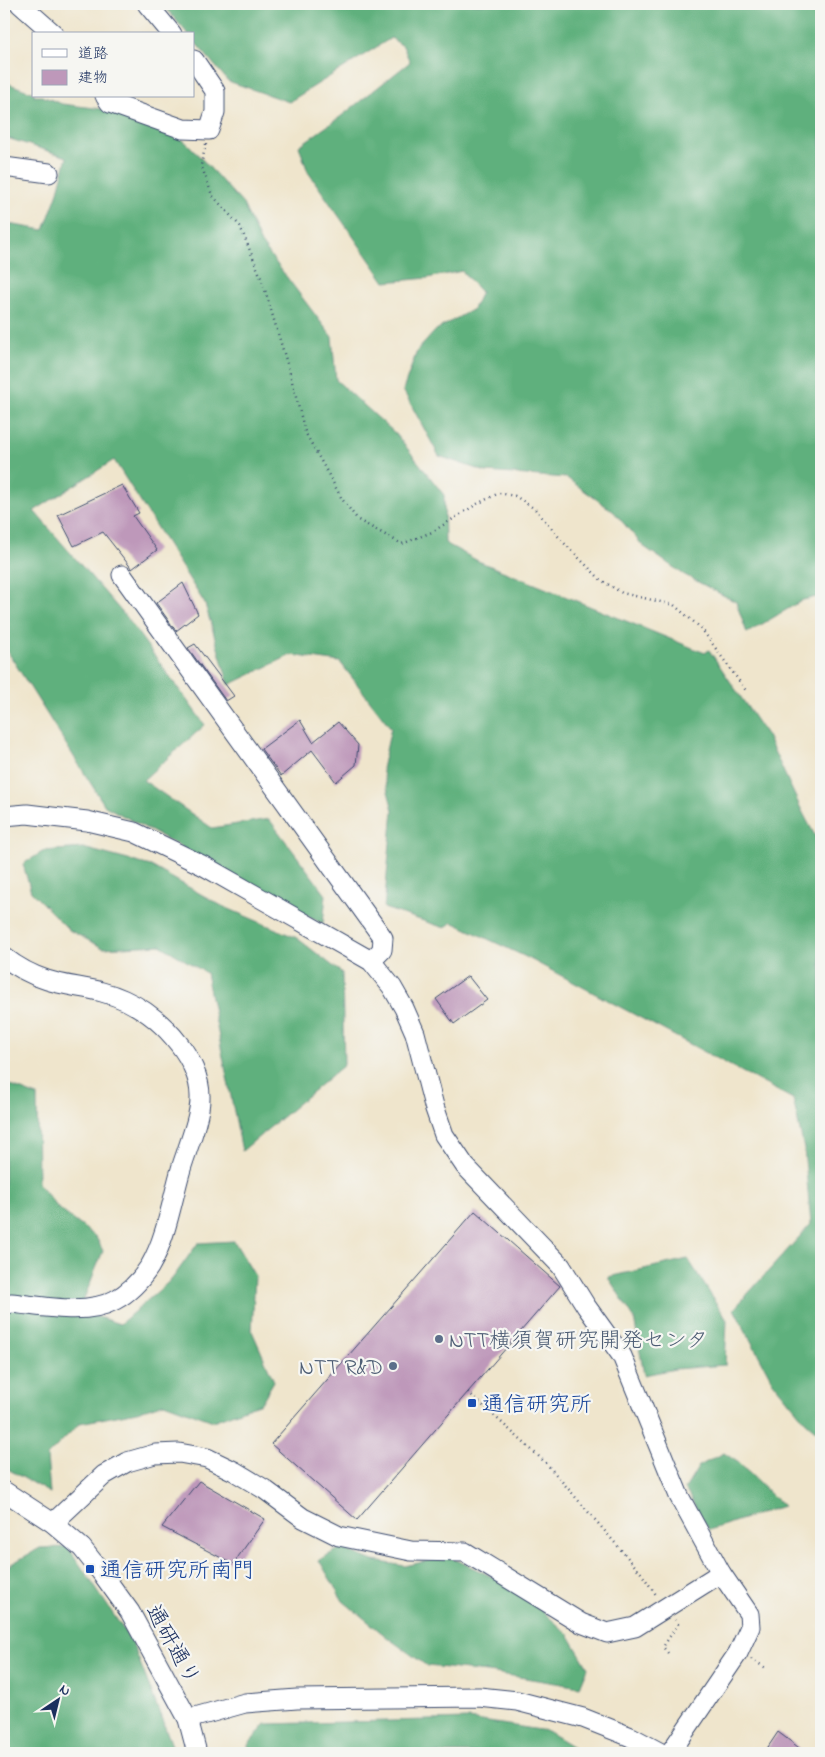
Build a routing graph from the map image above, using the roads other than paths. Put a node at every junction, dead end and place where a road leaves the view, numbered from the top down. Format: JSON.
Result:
{"nodes":[{"id":1,"x":20,"y":4,"type":"edge"},
{"id":2,"x":147,"y":4,"type":"edge"},
{"id":3,"x":52,"y":32,"type":"edge"},
{"id":4,"x":170,"y":32,"type":"edge"},
{"id":5,"x":195,"y":61,"type":"edge"},
{"id":6,"x":106,"y":98,"type":"edge"},
{"id":7,"x":4,"y":167,"type":"edge"},
{"id":8,"x":49,"y":173,"type":"dead end"},
{"id":9,"x":122,"y":575,"type":"dead end"},
{"id":10,"x":4,"y":816,"type":"edge"},
{"id":11,"x":4,"y":957,"type":"edge"},
{"id":12,"x":371,"y":961,"type":"junction"},
{"id":13,"x":4,"y":1305,"type":"edge"},
{"id":14,"x":4,"y":1491,"type":"edge"},
{"id":15,"x":53,"y":1523,"type":"junction"},
{"id":16,"x":721,"y":1573,"type":"junction"},
{"id":17,"x":188,"y":1719,"type":"junction"},
{"id":18,"x":197,"y":1753,"type":"edge"},
{"id":19,"x":660,"y":1753,"type":"edge"},
{"id":20,"x":670,"y":1753,"type":"edge"}],
"edges":[{"from":1,"to":3,"type":"street"},
{"from":2,"to":4,"type":"street"},
{"from":5,"to":6,"type":"street"},
{"from":7,"to":8,"type":"street"},
{"from":9,"to":12,"type":"street"},
{"from":10,"to":12,"type":"street"},
{"from":11,"to":13,"type":"street"},
{"from":12,"to":16,"type":"street"},
{"from":14,"to":15,"type":"street","name":"通研通り"},
{"from":15,"to":16,"type":"street"},
{"from":15,"to":17,"type":"street","name":"通研通り"},
{"from":16,"to":20,"type":"street"},
{"from":17,"to":18,"type":"street","name":"通研通り"},
{"from":17,"to":19,"type":"street"}]}
